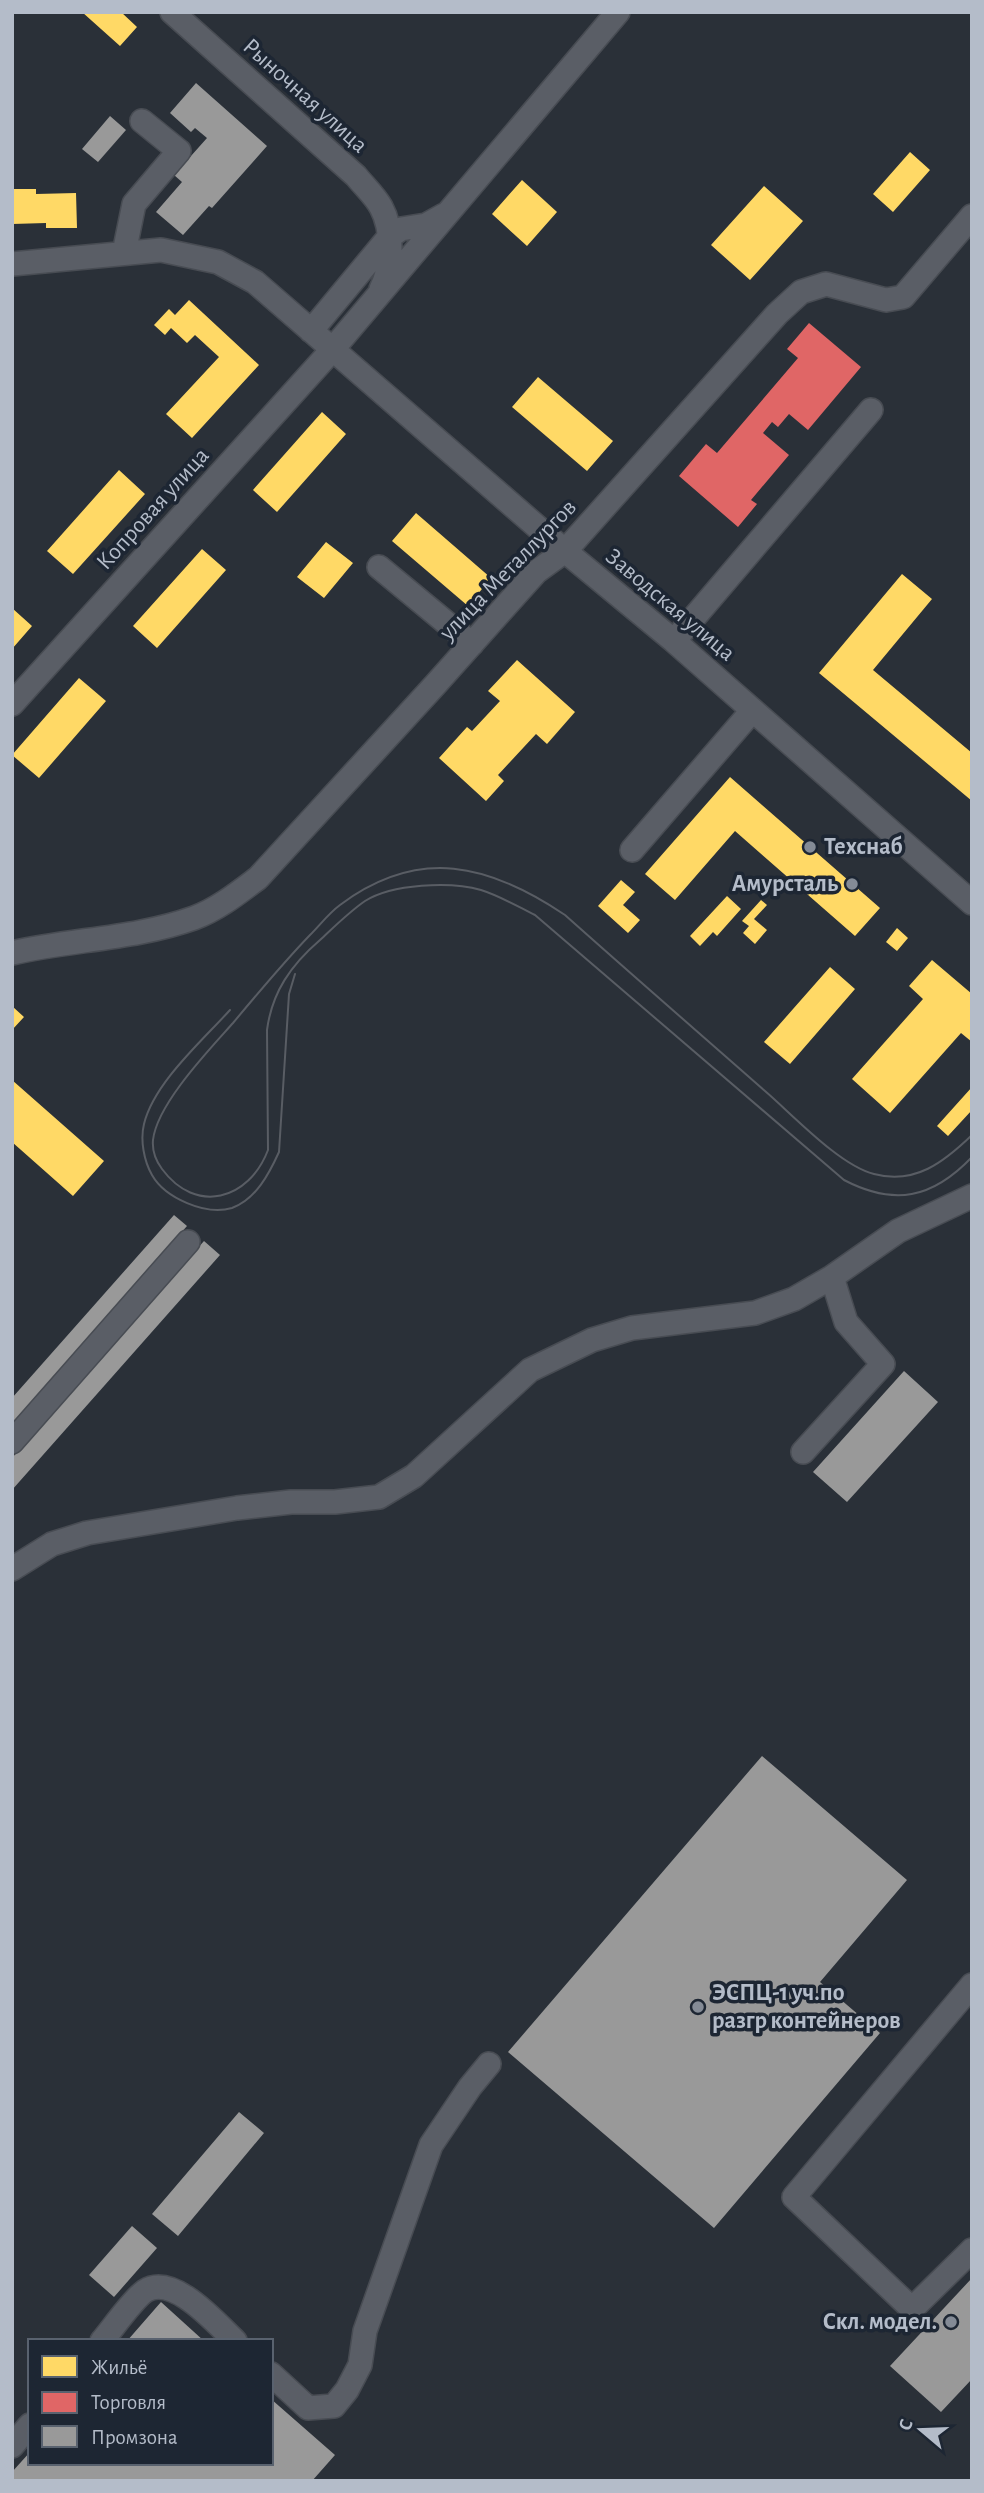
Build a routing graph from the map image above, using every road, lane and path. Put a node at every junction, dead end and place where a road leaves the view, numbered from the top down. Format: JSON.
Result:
{"nodes":[{"id":1,"x":172,"y":12,"type":"edge"},
{"id":2,"x":618,"y":12,"type":"edge"},
{"id":3,"x":142,"y":121,"type":"dead end"},
{"id":4,"x":370,"y":192,"type":"junction"},
{"id":5,"x":449,"y":212,"type":"junction"},
{"id":6,"x":972,"y":216,"type":"edge"},
{"id":7,"x":389,"y":237,"type":"junction"},
{"id":8,"x":124,"y":253,"type":"junction"},
{"id":9,"x":368,"y":260,"type":"junction"},
{"id":10,"x":12,"y":264,"type":"edge"},
{"id":11,"x":377,"y":298,"type":"junction"},
{"id":12,"x":311,"y":331,"type":"junction"},
{"id":13,"x":332,"y":350,"type":"junction"},
{"id":14,"x":871,"y":410,"type":"dead end"},
{"id":15,"x":565,"y":551,"type":"junction"},
{"id":16,"x":379,"y":567,"type":"dead end"},
{"id":17,"x":674,"y":641,"type":"junction"},
{"id":18,"x":472,"y":644,"type":"junction"},
{"id":19,"x":12,"y":704,"type":"edge"},
{"id":20,"x":752,"y":710,"type":"junction"},
{"id":21,"x":632,"y":850,"type":"dead end"},
{"id":22,"x":972,"y":903,"type":"edge"},
{"id":23,"x":12,"y":953,"type":"edge"},
{"id":24,"x":972,"y":1196,"type":"edge"},
{"id":25,"x":188,"y":1242,"type":"dead end"},
{"id":26,"x":832,"y":1277,"type":"junction"},
{"id":27,"x":12,"y":1442,"type":"edge"},
{"id":28,"x":803,"y":1452,"type":"dead end"},
{"id":29,"x":12,"y":1569,"type":"edge"},
{"id":30,"x":972,"y":1984,"type":"edge"},
{"id":31,"x":489,"y":2064,"type":"dead end"},
{"id":32,"x":972,"y":2250,"type":"edge"},
{"id":33,"x":104,"y":2339,"type":"edge"},
{"id":34,"x":233,"y":2339,"type":"edge"},
{"id":35,"x":273,"y":2376,"type":"edge"},
{"id":36,"x":28,"y":2427,"type":"edge"},
{"id":37,"x":12,"y":2446,"type":"edge"}],
"edges":[{"from":1,"to":4,"type":"street","name":"Рыночная улица"},
{"from":2,"to":5,"type":"street"},
{"from":3,"to":8,"type":"street"},
{"from":4,"to":7,"type":"street","name":"Рыночная улица"},
{"from":4,"to":9,"type":"street","name":"Рыночная улица"},
{"from":5,"to":7,"type":"street"},
{"from":5,"to":11,"type":"street"},
{"from":6,"to":15,"type":"street","name":"улица Металлургов"},
{"from":7,"to":9,"type":"street"},
{"from":7,"to":11,"type":"street","name":"Рыночная улица"},
{"from":8,"to":10,"type":"street","name":"Заводская улица"},
{"from":8,"to":12,"type":"street","name":"Заводская улица"},
{"from":9,"to":12,"type":"street","name":"Рыночная улица"},
{"from":11,"to":13,"type":"street","name":"Копровая улица"},
{"from":12,"to":13,"type":"street","name":"Заводская улица"},
{"from":13,"to":15,"type":"street","name":"Заводская улица"},
{"from":13,"to":19,"type":"street","name":"Копровая улица"},
{"from":14,"to":17,"type":"street"},
{"from":15,"to":17,"type":"street","name":"Заводская улица"},
{"from":15,"to":18,"type":"street","name":"улица Металлургов"},
{"from":16,"to":18,"type":"street"},
{"from":17,"to":20,"type":"street","name":"Заводская улица"},
{"from":18,"to":23,"type":"street","name":"улица Металлургов"},
{"from":20,"to":21,"type":"street"},
{"from":20,"to":22,"type":"street","name":"Заводская улица"},
{"from":24,"to":26,"type":"street"},
{"from":25,"to":27,"type":"street"},
{"from":26,"to":28,"type":"street"},
{"from":26,"to":29,"type":"street"},
{"from":30,"to":32,"type":"street"},
{"from":31,"to":35,"type":"street"},
{"from":33,"to":34,"type":"street"},
{"from":36,"to":37,"type":"street"}]}
